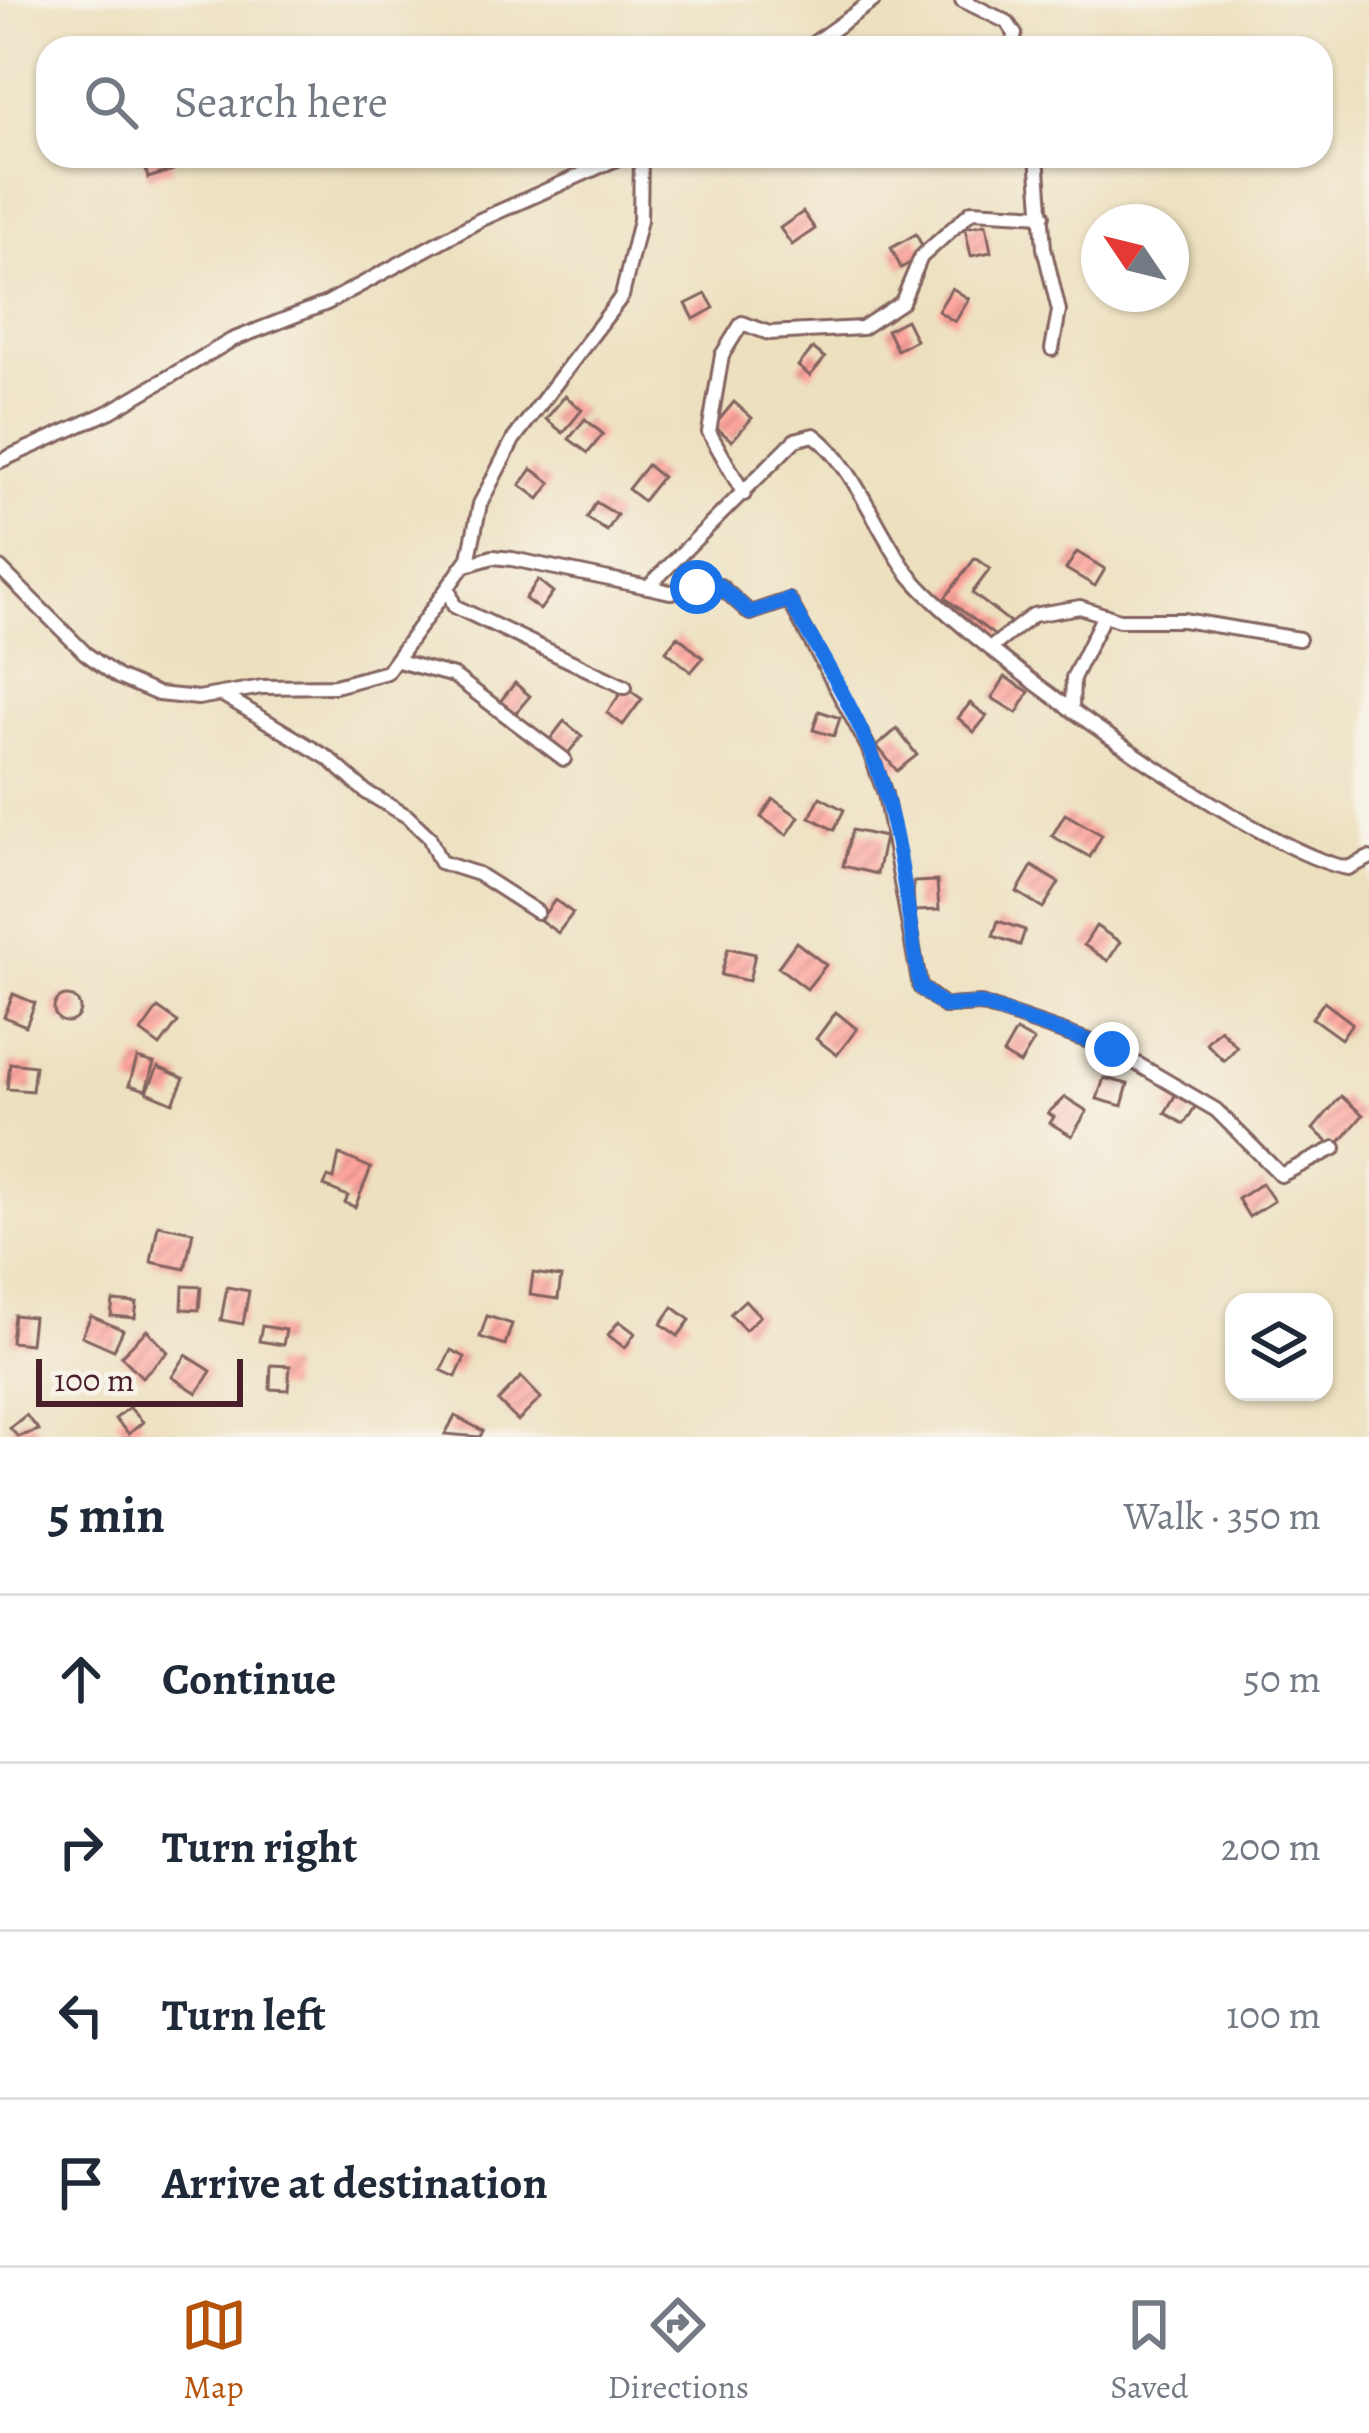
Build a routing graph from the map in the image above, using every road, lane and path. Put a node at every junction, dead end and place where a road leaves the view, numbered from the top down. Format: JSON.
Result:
{"nodes":[{"id":1,"x":874,"y":0,"type":"edge"},
{"id":2,"x":962,"y":0,"type":"edge"},
{"id":3,"x":824,"y":36,"type":"edge"},
{"id":4,"x":1015,"y":36,"type":"edge"},
{"id":5,"x":596,"y":168,"type":"edge"},
{"id":6,"x":641,"y":168,"type":"edge"},
{"id":7,"x":1038,"y":168,"type":"edge"},
{"id":8,"x":1043,"y":215,"type":"junction"},
{"id":9,"x":1052,"y":349,"type":"dead end"},
{"id":10,"x":0,"y":460,"type":"edge"},
{"id":11,"x":744,"y":494,"type":"junction"},
{"id":12,"x":466,"y":565,"type":"junction"},
{"id":13,"x":0,"y":568,"type":"edge"},
{"id":14,"x":648,"y":587,"type":"junction"},
{"id":15,"x":449,"y":590,"type":"junction"},
{"id":16,"x":1104,"y":615,"type":"junction"},
{"id":17,"x":1299,"y":639,"type":"dead end"},
{"id":18,"x":992,"y":647,"type":"junction"},
{"id":19,"x":398,"y":662,"type":"junction"},
{"id":20,"x":626,"y":687,"type":"dead end"},
{"id":21,"x":221,"y":694,"type":"junction"},
{"id":22,"x":1072,"y":707,"type":"junction"},
{"id":23,"x":564,"y":759,"type":"dead end"},
{"id":24,"x":1369,"y":858,"type":"edge"},
{"id":25,"x":537,"y":913,"type":"dead end"},
{"id":26,"x":1335,"y":1148,"type":"dead end"}],
"edges":[{"from":1,"to":3,"type":"street"},
{"from":2,"to":4,"type":"street"},
{"from":5,"to":10,"type":"street"},
{"from":6,"to":12,"type":"street"},
{"from":7,"to":8,"type":"street"},
{"from":8,"to":9,"type":"street"},
{"from":8,"to":11,"type":"street"},
{"from":11,"to":14,"type":"street"},
{"from":11,"to":18,"type":"street"},
{"from":12,"to":14,"type":"street"},
{"from":12,"to":15,"type":"street"},
{"from":13,"to":21,"type":"street"},
{"from":14,"to":26,"type":"street"},
{"from":15,"to":19,"type":"street"},
{"from":15,"to":20,"type":"street"},
{"from":16,"to":17,"type":"street"},
{"from":16,"to":18,"type":"street"},
{"from":16,"to":22,"type":"street"},
{"from":18,"to":22,"type":"street"},
{"from":19,"to":21,"type":"street"},
{"from":19,"to":23,"type":"street"},
{"from":21,"to":25,"type":"street"},
{"from":22,"to":24,"type":"street"}]}
